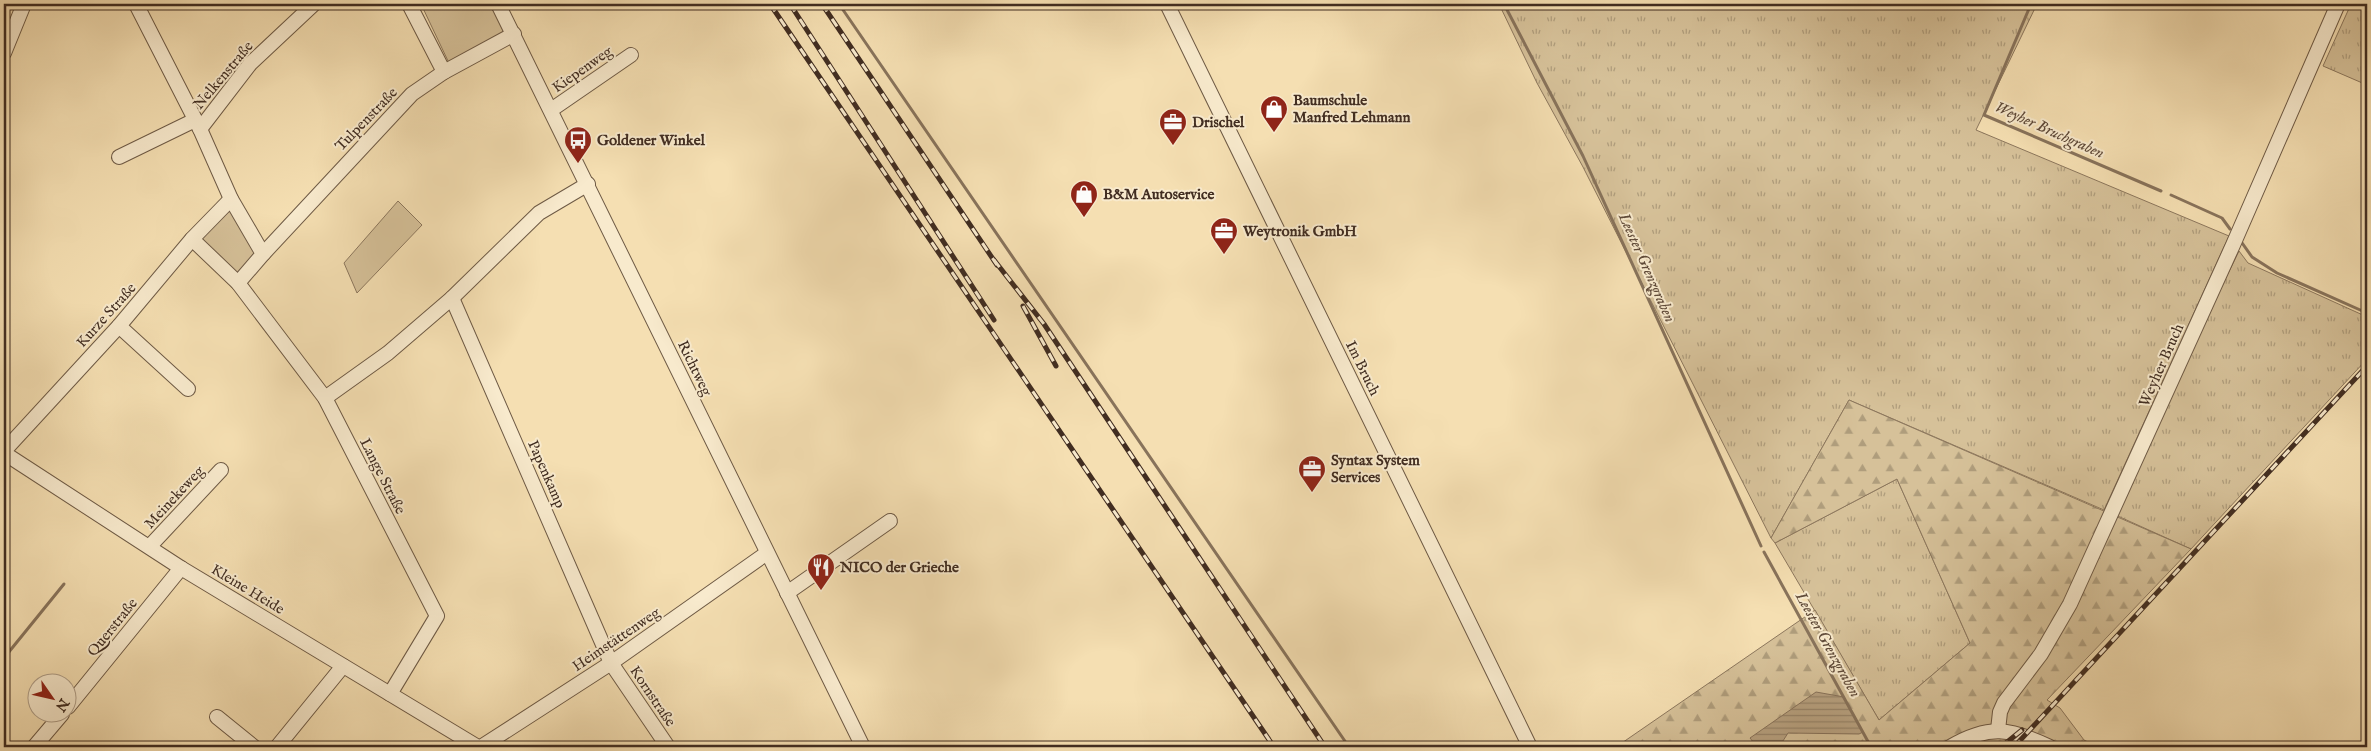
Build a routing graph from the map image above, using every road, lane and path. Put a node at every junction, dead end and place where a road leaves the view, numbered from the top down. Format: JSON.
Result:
{"nodes":[{"id":1,"x":24,"y":4,"type":"edge"},
{"id":2,"x":136,"y":4,"type":"edge"},
{"id":3,"x":314,"y":4,"type":"edge"},
{"id":4,"x":409,"y":4,"type":"edge"},
{"id":5,"x":498,"y":4,"type":"edge"},
{"id":6,"x":1167,"y":4,"type":"edge"},
{"id":7,"x":2338,"y":4,"type":"edge"},
{"id":8,"x":514,"y":34,"type":"junction"},
{"id":9,"x":4,"y":52,"type":"edge"},
{"id":10,"x":631,"y":55,"type":"dead end"},
{"id":11,"x":444,"y":72,"type":"junction"},
{"id":12,"x":551,"y":110,"type":"junction"},
{"id":13,"x":199,"y":125,"type":"junction"},
{"id":14,"x":119,"y":157,"type":"dead end"},
{"id":15,"x":588,"y":184,"type":"junction"},
{"id":16,"x":231,"y":199,"type":"junction"},
{"id":17,"x":192,"y":239,"type":"junction"},
{"id":18,"x":263,"y":254,"type":"junction"},
{"id":19,"x":238,"y":283,"type":"junction"},
{"id":20,"x":452,"y":298,"type":"junction"},
{"id":21,"x":119,"y":326,"type":"junction"},
{"id":22,"x":188,"y":389,"type":"dead end"},
{"id":23,"x":325,"y":398,"type":"junction"},
{"id":24,"x":4,"y":452,"type":"edge"},
{"id":25,"x":221,"y":470,"type":"dead end"},
{"id":26,"x":890,"y":522,"type":"dead end"},
{"id":27,"x":150,"y":546,"type":"junction"},
{"id":28,"x":767,"y":553,"type":"junction"},
{"id":29,"x":182,"y":568,"type":"junction"},
{"id":30,"x":787,"y":593,"type":"junction"},
{"id":31,"x":611,"y":663,"type":"junction"},
{"id":32,"x":343,"y":666,"type":"junction"},
{"id":33,"x":390,"y":694,"type":"junction"},
{"id":34,"x":78,"y":695,"type":"edge"},
{"id":35,"x":216,"y":717,"type":"dead end"},
{"id":36,"x":54,"y":724,"type":"edge"},
{"id":37,"x":1998,"y":730,"type":"junction"},
{"id":38,"x":34,"y":747,"type":"edge"},
{"id":39,"x":254,"y":747,"type":"edge"},
{"id":40,"x":278,"y":747,"type":"edge"},
{"id":41,"x":480,"y":747,"type":"edge"},
{"id":42,"x":668,"y":747,"type":"edge"},
{"id":43,"x":863,"y":747,"type":"edge"},
{"id":44,"x":1530,"y":747,"type":"edge"},
{"id":45,"x":1950,"y":747,"type":"edge"},
{"id":46,"x":2050,"y":747,"type":"edge"}],
"edges":[{"from":1,"to":9,"type":"street"},
{"from":2,"to":13,"type":"street"},
{"from":3,"to":13,"type":"street","name":"Nelkenstraße"},
{"from":4,"to":11,"type":"street"},
{"from":5,"to":8,"type":"street","name":"Richtweg"},
{"from":6,"to":44,"type":"street","name":"Im Bruch"},
{"from":7,"to":37,"type":"street","name":"Weyher Bruch"},
{"from":8,"to":11,"type":"street","name":"Tulpenstraße"},
{"from":8,"to":12,"type":"street","name":"Richtweg"},
{"from":10,"to":12,"type":"street","name":"Kiepenweg"},
{"from":11,"to":18,"type":"street","name":"Tulpenstraße"},
{"from":12,"to":15,"type":"street","name":"Richtweg"},
{"from":13,"to":14,"type":"street"},
{"from":13,"to":16,"type":"street"},
{"from":15,"to":20,"type":"street"},
{"from":15,"to":28,"type":"street","name":"Richtweg"},
{"from":16,"to":17,"type":"street","name":"Kurze Straße"},
{"from":16,"to":18,"type":"street"},
{"from":17,"to":19,"type":"street","name":"Lange Straße"},
{"from":17,"to":21,"type":"street","name":"Kurze Straße"},
{"from":18,"to":19,"type":"street"},
{"from":19,"to":23,"type":"street","name":"Lange Straße"},
{"from":20,"to":23,"type":"street"},
{"from":20,"to":31,"type":"street","name":"Papenkamp"},
{"from":21,"to":22,"type":"street"},
{"from":21,"to":24,"type":"street","name":"Kurze Straße"},
{"from":23,"to":33,"type":"street","name":"Lange Straße"},
{"from":24,"to":27,"type":"street","name":"Kleine Heide"},
{"from":25,"to":27,"type":"street","name":"Meinekeweg"},
{"from":26,"to":30,"type":"street"},
{"from":27,"to":29,"type":"street","name":"Kleine Heide"},
{"from":28,"to":30,"type":"street","name":"Richtweg"},
{"from":28,"to":31,"type":"street","name":"Heimstättenweg"},
{"from":29,"to":32,"type":"street","name":"Kleine Heide"},
{"from":29,"to":34,"type":"street","name":"Querstraße"},
{"from":30,"to":43,"type":"street","name":"Richtweg"},
{"from":31,"to":41,"type":"street","name":"Heimstättenweg"},
{"from":31,"to":42,"type":"street","name":"Kornstraße"},
{"from":32,"to":33,"type":"street","name":"Kleine Heide"},
{"from":32,"to":40,"type":"street"},
{"from":33,"to":41,"type":"street","name":"Kleine Heide"},
{"from":35,"to":39,"type":"street"},
{"from":36,"to":38,"type":"street"},
{"from":37,"to":45,"type":"street"},
{"from":37,"to":46,"type":"street"}]}
